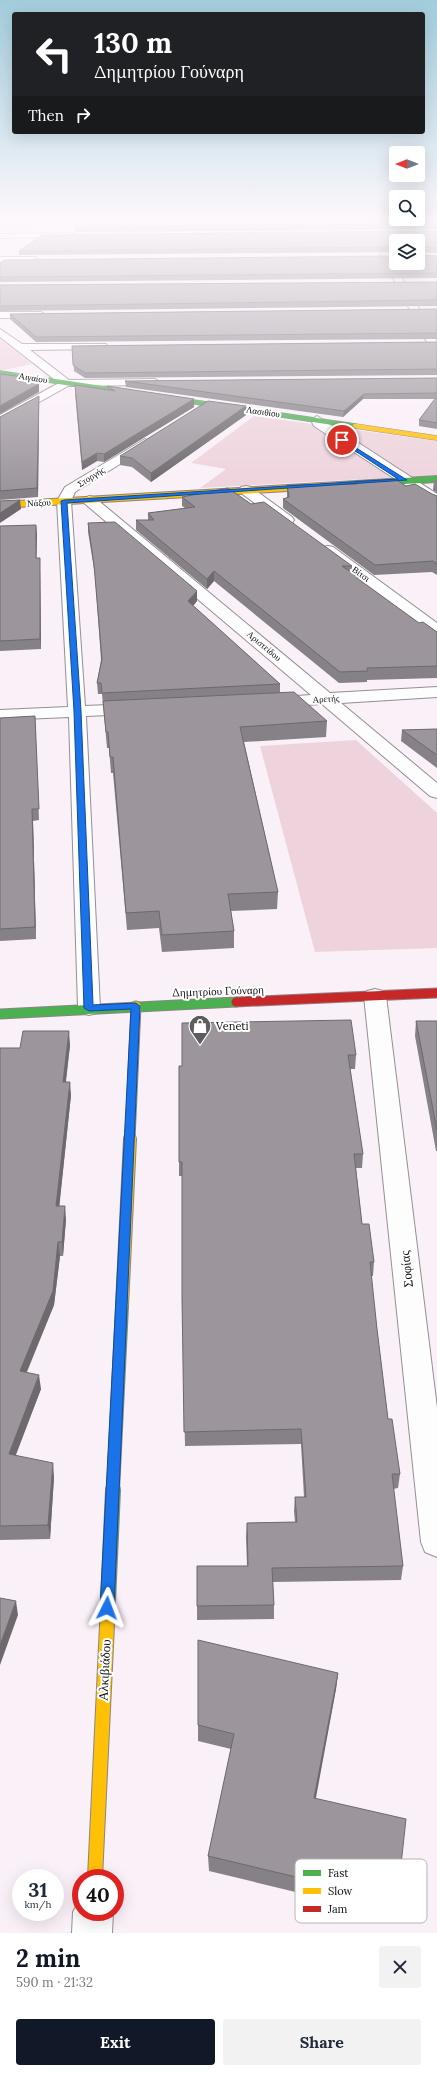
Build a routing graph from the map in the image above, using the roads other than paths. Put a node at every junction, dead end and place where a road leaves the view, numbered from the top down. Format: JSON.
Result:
{"nodes":[{"id":1,"x":411,"y":310,"type":"joint"},
{"id":2,"x":430,"y":310,"type":"edge"},
{"id":3,"x":48,"y":314,"type":"edge"},
{"id":4,"x":0,"y":315,"type":"edge"},
{"id":5,"x":0,"y":332,"type":"edge"},
{"id":6,"x":416,"y":343,"type":"edge"},
{"id":7,"x":115,"y":346,"type":"edge"},
{"id":8,"x":435,"y":346,"type":"edge"},
{"id":9,"x":20,"y":347,"type":"junction"},
{"id":10,"x":40,"y":364,"type":"junction"},
{"id":11,"x":1,"y":373,"type":"edge"},
{"id":12,"x":169,"y":382,"type":"edge"},
{"id":13,"x":66,"y":383,"type":"junction"},
{"id":14,"x":206,"y":404,"type":"junction"},
{"id":15,"x":193,"y":412,"type":"edge"},
{"id":16,"x":0,"y":420,"type":"edge"},
{"id":17,"x":316,"y":420,"type":"junction"},
{"id":18,"x":154,"y":437,"type":"edge"},
{"id":19,"x":437,"y":438,"type":"edge"},
{"id":20,"x":437,"y":479,"type":"edge"},
{"id":21,"x":404,"y":480,"type":"junction"},
{"id":22,"x":246,"y":490,"type":"junction"},
{"id":23,"x":90,"y":500,"type":"junction"},
{"id":24,"x":437,"y":500,"type":"edge"},
{"id":25,"x":64,"y":501,"type":"junction"},
{"id":26,"x":0,"y":505,"type":"edge"},
{"id":27,"x":297,"y":527,"type":"edge"},
{"id":28,"x":316,"y":541,"type":"edge"},
{"id":29,"x":437,"y":630,"type":"edge"},
{"id":30,"x":437,"y":692,"type":"edge"},
{"id":31,"x":328,"y":699,"type":"junction"},
{"id":32,"x":257,"y":703,"type":"edge"},
{"id":33,"x":148,"y":708,"type":"edge"},
{"id":34,"x":77,"y":711,"type":"junction"},
{"id":35,"x":0,"y":715,"type":"edge"},
{"id":36,"x":437,"y":792,"type":"edge"},
{"id":37,"x":437,"y":993,"type":"edge"},
{"id":38,"x":375,"y":996,"type":"junction"},
{"id":39,"x":136,"y":1006,"type":"junction"},
{"id":40,"x":89,"y":1008,"type":"junction"},
{"id":41,"x":0,"y":1014,"type":"edge"},
{"id":42,"x":437,"y":1542,"type":"edge"},
{"id":43,"x":94,"y":1869,"type":"edge"},
{"id":44,"x":93,"y":1921,"type":"edge"},
{"id":45,"x":92,"y":1933,"type":"edge"}],
"edges":[{"from":1,"to":2,"type":"street"},
{"from":1,"to":8,"type":"street"},
{"from":3,"to":4,"type":"street"},
{"from":5,"to":9,"type":"street"},
{"from":6,"to":8,"type":"street"},
{"from":7,"to":9,"type":"street"},
{"from":9,"to":10,"type":"street"},
{"from":10,"to":11,"type":"street"},
{"from":10,"to":13,"type":"street"},
{"from":11,"to":13,"type":"street","name":"Αιγαίου"},
{"from":12,"to":13,"type":"street"},
{"from":13,"to":14,"type":"street","name":"Λασιθίου"},
{"from":13,"to":16,"type":"street"},
{"from":14,"to":15,"type":"street"},
{"from":14,"to":17,"type":"street","name":"Λασιθίου"},
{"from":17,"to":19,"type":"street","name":"Λασιθίου"},
{"from":17,"to":21,"type":"street"},
{"from":18,"to":25,"type":"street","name":"Στοργής"},
{"from":20,"to":21,"type":"street","name":"Νάξου"},
{"from":21,"to":22,"type":"street","name":"Νάξου"},
{"from":21,"to":24,"type":"street"},
{"from":22,"to":23,"type":"street","name":"Νάξου"},
{"from":22,"to":27,"type":"street"},
{"from":23,"to":25,"type":"street","name":"Νάξου"},
{"from":23,"to":31,"type":"street","name":"Αριστείδου"},
{"from":25,"to":26,"type":"street","name":"Νάξου"},
{"from":25,"to":34,"type":"street"},
{"from":28,"to":29,"type":"street","name":"Βίτσι"},
{"from":30,"to":31,"type":"street","name":"Αρετής"},
{"from":31,"to":32,"type":"street","name":"Αρετής"},
{"from":31,"to":36,"type":"street","name":"Αριστείδου"},
{"from":33,"to":34,"type":"street"},
{"from":34,"to":35,"type":"street"},
{"from":34,"to":40,"type":"street"},
{"from":37,"to":38,"type":"street","name":"Δημητρίου Γούναρη"},
{"from":38,"to":39,"type":"street","name":"Δημητρίου Γούναρη"},
{"from":38,"to":42,"type":"street","name":"Σοφίας"},
{"from":39,"to":40,"type":"street","name":"Δημητρίου Γούναρη"},
{"from":39,"to":43,"type":"street","name":"Αλκιβιάδου"},
{"from":40,"to":41,"type":"street","name":"Δημητρίου Γούναρη"},
{"from":44,"to":45,"type":"street"}]}
